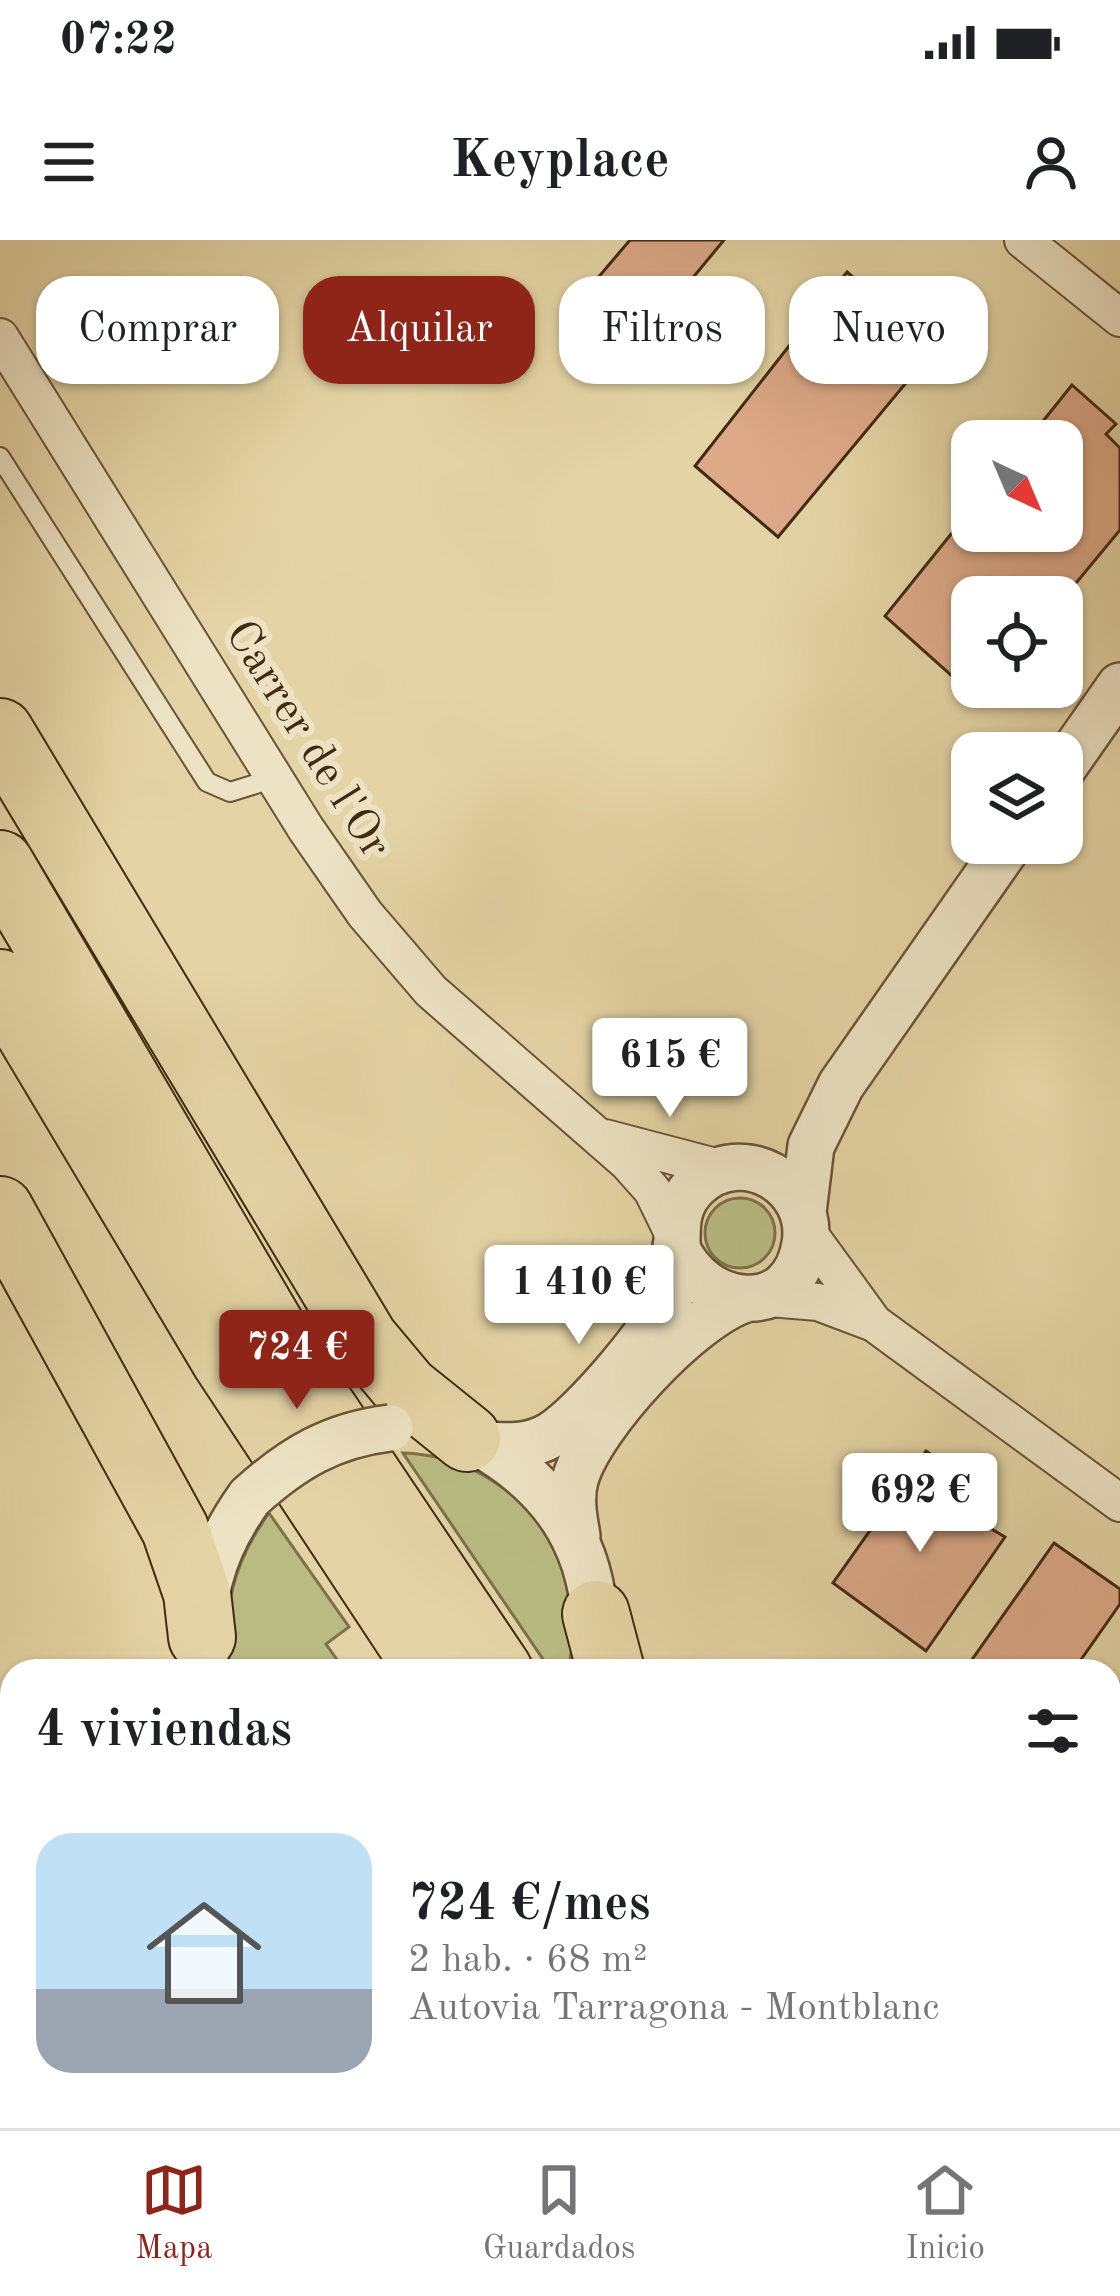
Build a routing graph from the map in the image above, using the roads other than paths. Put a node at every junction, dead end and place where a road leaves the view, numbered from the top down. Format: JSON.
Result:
{"nodes":[{"id":1,"x":1023,"y":240,"type":"edge"},
{"id":2,"x":1120,"y":318,"type":"edge"},
{"id":3,"x":0,"y":337,"type":"edge"},
{"id":4,"x":0,"y":457,"type":"edge"},
{"id":5,"x":1120,"y":686,"type":"edge"},
{"id":6,"x":0,"y":732,"type":"edge"},
{"id":7,"x":1083,"y":739,"type":"edge"},
{"id":8,"x":276,"y":777,"type":"junction"},
{"id":9,"x":0,"y":864,"type":"edge"},
{"id":10,"x":995,"y":864,"type":"edge"},
{"id":11,"x":0,"y":983,"type":"edge"},
{"id":12,"x":841,"y":1084,"type":"junction"},
{"id":13,"x":602,"y":1137,"type":"junction"},
{"id":14,"x":726,"y":1169,"type":"junction"},
{"id":15,"x":0,"y":1210,"type":"edge"},
{"id":16,"x":805,"y":1221,"type":"junction"},
{"id":17,"x":676,"y":1242,"type":"junction"},
{"id":18,"x":752,"y":1298,"type":"junction"},
{"id":19,"x":874,"y":1323,"type":"junction"},
{"id":20,"x":474,"y":1441,"type":"junction"},
{"id":21,"x":1115,"y":1500,"type":"edge"},
{"id":22,"x":578,"y":1539,"type":"junction"},
{"id":23,"x":598,"y":1652,"type":"edge"},
{"id":24,"x":204,"y":1654,"type":"edge"},
{"id":25,"x":422,"y":1659,"type":"edge"},
{"id":26,"x":491,"y":1659,"type":"edge"}],
"edges":[{"from":1,"to":2,"type":"street"},
{"from":3,"to":8,"type":"street","name":"Carrer de l'Or"},
{"from":4,"to":8,"type":"lane"},
{"from":5,"to":7,"type":"street"},
{"from":6,"to":20,"type":"highway"},
{"from":8,"to":13,"type":"street","name":"Carrer de l'Or"},
{"from":9,"to":26,"type":"highway"},
{"from":10,"to":12,"type":"street"},
{"from":11,"to":25,"type":"highway"},
{"from":12,"to":14,"type":"street"},
{"from":12,"to":16,"type":"street"},
{"from":13,"to":14,"type":"street","name":"Carrer de l'Or"},
{"from":13,"to":17,"type":"street","name":"Carrer de l'Or"},
{"from":14,"to":16,"type":"street"},
{"from":14,"to":17,"type":"street"},
{"from":15,"to":24,"type":"highway"},
{"from":16,"to":18,"type":"street"},
{"from":16,"to":19,"type":"street"},
{"from":17,"to":18,"type":"street"},
{"from":17,"to":20,"type":"street"},
{"from":18,"to":19,"type":"street"},
{"from":18,"to":22,"type":"street"},
{"from":19,"to":21,"type":"street"},
{"from":20,"to":22,"type":"street"},
{"from":20,"to":24,"type":"street","bridge":true},
{"from":22,"to":23,"type":"street"}]}
